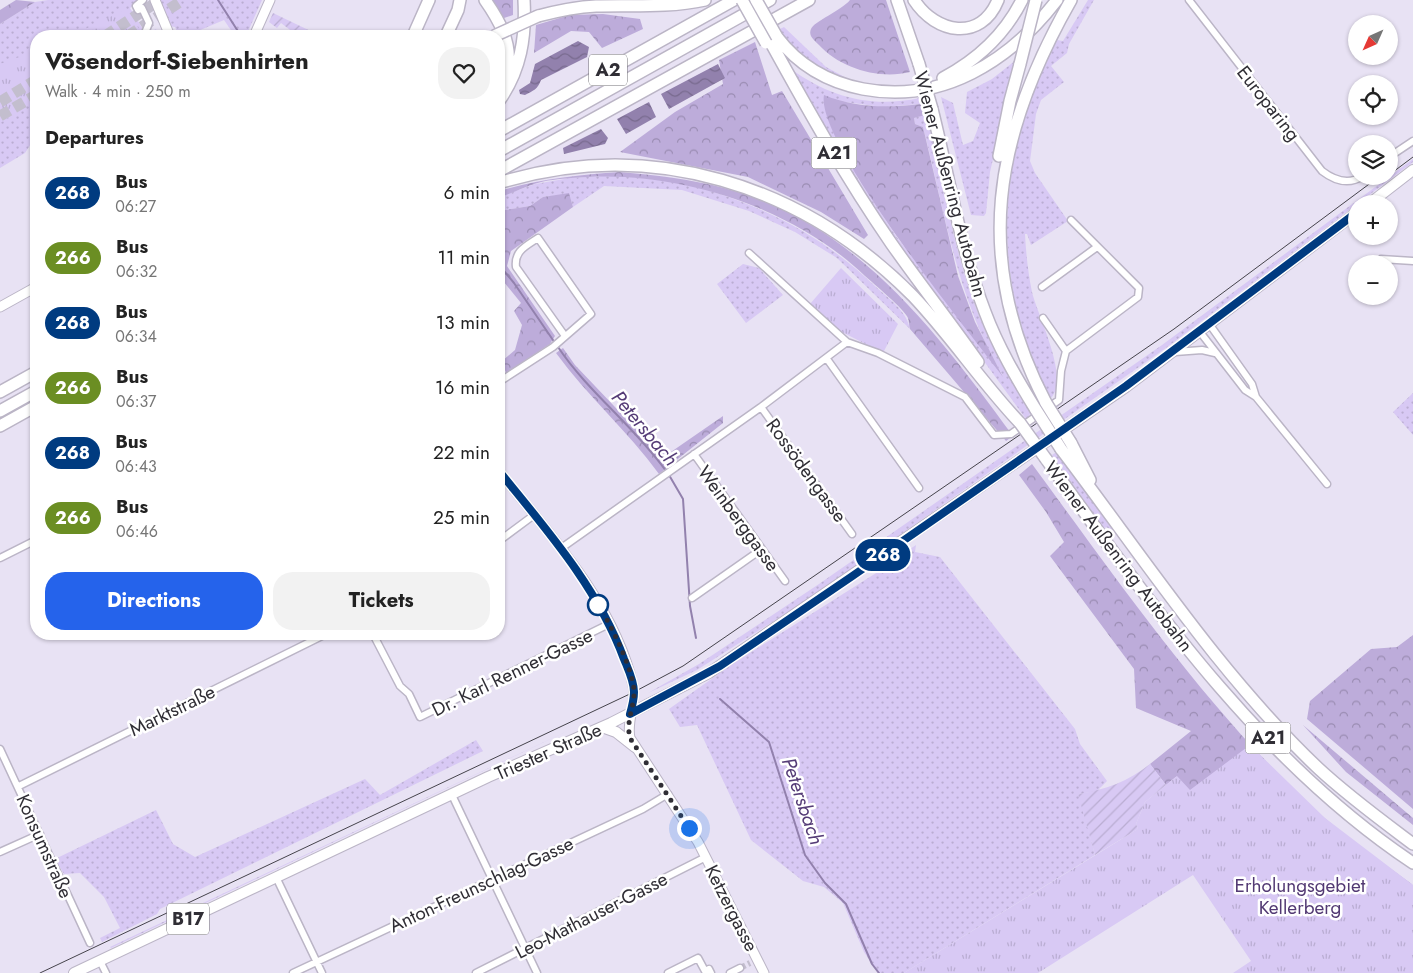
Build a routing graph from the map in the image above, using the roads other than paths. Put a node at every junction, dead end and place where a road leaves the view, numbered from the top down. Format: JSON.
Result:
{"nodes":[{"id":1,"x":143,"y":0,"type":"edge"},
{"id":2,"x":155,"y":0,"type":"edge"},
{"id":3,"x":270,"y":0,"type":"edge"},
{"id":4,"x":429,"y":0,"type":"edge"},
{"id":5,"x":460,"y":0,"type":"edge"},
{"id":6,"x":485,"y":0,"type":"edge"},
{"id":7,"x":524,"y":0,"type":"edge"},
{"id":8,"x":705,"y":0,"type":"edge"},
{"id":9,"x":734,"y":0,"type":"edge"},
{"id":10,"x":749,"y":0,"type":"edge"},
{"id":11,"x":770,"y":0,"type":"edge"},
{"id":12,"x":809,"y":0,"type":"edge"},
{"id":13,"x":898,"y":0,"type":"edge"},
{"id":14,"x":914,"y":0,"type":"edge"},
{"id":15,"x":998,"y":0,"type":"edge"},
{"id":16,"x":1022,"y":0,"type":"edge"},
{"id":17,"x":1036,"y":0,"type":"edge"},
{"id":18,"x":1056,"y":0,"type":"edge"},
{"id":19,"x":1070,"y":0,"type":"edge"},
{"id":20,"x":1189,"y":0,"type":"edge"},
{"id":21,"x":147,"y":30,"type":"edge"},
{"id":22,"x":168,"y":30,"type":"edge"},
{"id":23,"x":257,"y":30,"type":"edge"},
{"id":24,"x":416,"y":30,"type":"edge"},
{"id":25,"x":449,"y":30,"type":"edge"},
{"id":26,"x":502,"y":30,"type":"edge"},
{"id":27,"x":505,"y":31,"type":"edge"},
{"id":28,"x":505,"y":37,"type":"edge"},
{"id":29,"x":771,"y":40,"type":"junction"},
{"id":30,"x":505,"y":78,"type":"edge"},
{"id":31,"x":505,"y":90,"type":"edge"},
{"id":32,"x":893,"y":92,"type":"junction"},
{"id":33,"x":505,"y":128,"type":"edge"},
{"id":34,"x":1413,"y":141,"type":"edge"},
{"id":35,"x":505,"y":148,"type":"edge"},
{"id":36,"x":1398,"y":151,"type":"edge"},
{"id":37,"x":505,"y":168,"type":"edge"},
{"id":38,"x":1413,"y":170,"type":"edge"},
{"id":39,"x":1348,"y":181,"type":"edge"},
{"id":40,"x":505,"y":182,"type":"edge"},
{"id":41,"x":1381,"y":195,"type":"edge"},
{"id":42,"x":1348,"y":219,"type":"edge"},
{"id":43,"x":1071,"y":220,"type":"dead end"},
{"id":44,"x":1097,"y":246,"type":"junction"},
{"id":45,"x":749,"y":253,"type":"dead end"},
{"id":46,"x":1398,"y":260,"type":"edge"},
{"id":47,"x":1413,"y":261,"type":"edge"},
{"id":48,"x":1042,"y":287,"type":"dead end"},
{"id":49,"x":30,"y":290,"type":"edge"},
{"id":50,"x":0,"y":307,"type":"edge"},
{"id":51,"x":1043,"y":318,"type":"dead end"},
{"id":52,"x":1210,"y":324,"type":"junction"},
{"id":53,"x":1200,"y":332,"type":"junction"},
{"id":54,"x":565,"y":336,"type":"junction"},
{"id":55,"x":847,"y":342,"type":"junction"},
{"id":56,"x":1066,"y":351,"type":"junction"},
{"id":57,"x":1174,"y":352,"type":"junction"},
{"id":58,"x":1216,"y":354,"type":"junction"},
{"id":59,"x":827,"y":359,"type":"junction"},
{"id":60,"x":30,"y":375,"type":"edge"},
{"id":61,"x":505,"y":378,"type":"edge"},
{"id":62,"x":0,"y":392,"type":"edge"},
{"id":63,"x":30,"y":394,"type":"edge"},
{"id":64,"x":1256,"y":397,"type":"junction"},
{"id":65,"x":1042,"y":406,"type":"junction"},
{"id":66,"x":761,"y":407,"type":"junction"},
{"id":67,"x":30,"y":409,"type":"edge"},
{"id":68,"x":0,"y":411,"type":"edge"},
{"id":69,"x":1020,"y":423,"type":"junction"},
{"id":70,"x":0,"y":426,"type":"edge"},
{"id":71,"x":1067,"y":446,"type":"junction"},
{"id":72,"x":694,"y":454,"type":"junction"},
{"id":73,"x":505,"y":479,"type":"edge"},
{"id":74,"x":1327,"y":484,"type":"dead end"},
{"id":75,"x":920,"y":488,"type":"dead end"},
{"id":76,"x":1110,"y":512,"type":"junction"},
{"id":77,"x":534,"y":515,"type":"junction"},
{"id":78,"x":852,"y":534,"type":"dead end"},
{"id":79,"x":505,"y":537,"type":"edge"},
{"id":80,"x":30,"y":543,"type":"edge"},
{"id":81,"x":560,"y":549,"type":"junction"},
{"id":82,"x":762,"y":549,"type":"junction"},
{"id":83,"x":0,"y":558,"type":"edge"},
{"id":84,"x":785,"y":581,"type":"dead end"},
{"id":85,"x":692,"y":598,"type":"dead end"},
{"id":86,"x":609,"y":624,"type":"junction"},
{"id":87,"x":314,"y":640,"type":"edge"},
{"id":88,"x":376,"y":640,"type":"edge"},
{"id":89,"x":630,"y":714,"type":"junction"},
{"id":90,"x":602,"y":727,"type":"junction"},
{"id":91,"x":635,"y":747,"type":"junction"},
{"id":92,"x":0,"y":748,"type":"edge"},
{"id":93,"x":18,"y":786,"type":"junction"},
{"id":94,"x":668,"y":794,"type":"junction"},
{"id":95,"x":452,"y":795,"type":"junction"},
{"id":96,"x":40,"y":834,"type":"junction"},
{"id":97,"x":1413,"y":844,"type":"edge"},
{"id":98,"x":0,"y":852,"type":"edge"},
{"id":99,"x":706,"y":857,"type":"junction"},
{"id":100,"x":1413,"y":863,"type":"edge"},
{"id":101,"x":276,"y":878,"type":"junction"},
{"id":102,"x":491,"y":879,"type":"junction"},
{"id":103,"x":90,"y":943,"type":"dead end"},
{"id":104,"x":525,"y":948,"type":"junction"},
{"id":105,"x":100,"y":961,"type":"junction"},
{"id":106,"x":316,"y":962,"type":"junction"},
{"id":107,"x":740,"y":968,"type":"dead end"},
{"id":108,"x":74,"y":973,"type":"edge"},
{"id":109,"x":106,"y":973,"type":"edge"},
{"id":110,"x":293,"y":973,"type":"edge"},
{"id":111,"x":322,"y":973,"type":"edge"},
{"id":112,"x":476,"y":973,"type":"edge"},
{"id":113,"x":536,"y":973,"type":"edge"},
{"id":114,"x":668,"y":973,"type":"edge"},
{"id":115,"x":711,"y":973,"type":"edge"},
{"id":116,"x":730,"y":973,"type":"edge"},
{"id":117,"x":764,"y":973,"type":"edge"}],
"edges":[{"from":1,"to":21,"type":"street"},
{"from":2,"to":22,"type":"main road"},
{"from":3,"to":23,"type":"main road"},
{"from":4,"to":24,"type":"highway"},
{"from":5,"to":25,"type":"highway"},
{"from":6,"to":26,"type":"highway"},
{"from":7,"to":31,"type":"highway"},
{"from":8,"to":27,"type":"highway","bridge":true},
{"from":9,"to":33,"type":"highway","number":"A2"},
{"from":10,"to":29,"type":"highway","bridge":true},
{"from":11,"to":35,"type":"highway","number":"A2"},
{"from":12,"to":37,"type":"highway"},
{"from":13,"to":65,"type":"highway","name":"Wiener Außenring Autobahn","bridge":true},
{"from":14,"to":15,"type":"highway"},
{"from":16,"to":32,"type":"highway"},
{"from":17,"to":65,"type":"highway","bridge":true},
{"from":18,"to":32,"type":"highway"},
{"from":19,"to":65,"type":"highway"},
{"from":20,"to":39,"type":"street","name":"Europaring"},
{"from":28,"to":30,"type":"highway"},
{"from":29,"to":32,"type":"highway"},
{"from":29,"to":69,"type":"highway","name":"Wiener Außenring Autobahn","number":"A21"},
{"from":34,"to":36,"type":"street"},
{"from":38,"to":41,"type":"main road"},
{"from":40,"to":69,"type":"highway"},
{"from":42,"to":52,"type":"main road","name":"Triester Straße","number":"B17"},
{"from":43,"to":44,"type":"street"},
{"from":44,"to":48,"type":"street"},
{"from":44,"to":56,"type":"street"},
{"from":45,"to":55,"type":"street"},
{"from":46,"to":47,"type":"street"},
{"from":49,"to":50,"type":"main road"},
{"from":51,"to":56,"type":"street"},
{"from":52,"to":53,"type":"main road","name":"Triester Straße","number":"B17"},
{"from":52,"to":64,"type":"street"},
{"from":53,"to":57,"type":"main road","name":"Triester Straße","number":"B17"},
{"from":53,"to":58,"type":"street"},
{"from":54,"to":54,"type":"street"},
{"from":54,"to":61,"type":"street"},
{"from":55,"to":56,"type":"street"},
{"from":55,"to":59,"type":"street"},
{"from":57,"to":58,"type":"street"},
{"from":57,"to":89,"type":"main road","name":"Triester Straße","number":"B17"},
{"from":58,"to":64,"type":"street"},
{"from":59,"to":66,"type":"street"},
{"from":59,"to":75,"type":"street"},
{"from":60,"to":62,"type":"highway"},
{"from":63,"to":68,"type":"highway"},
{"from":64,"to":74,"type":"street"},
{"from":65,"to":71,"type":"highway","bridge":true},
{"from":66,"to":72,"type":"street"},
{"from":66,"to":78,"type":"street","name":"Rossödengasse"},
{"from":67,"to":70,"type":"highway"},
{"from":69,"to":100,"type":"highway","name":"Wiener Außenring Autobahn","number":"A21","bridge":true},
{"from":71,"to":76,"type":"highway","name":"Wiener Außenring Autobahn","number":"A21"},
{"from":71,"to":76,"type":"highway"},
{"from":72,"to":81,"type":"street"},
{"from":72,"to":82,"type":"street","name":"Weinberggasse"},
{"from":73,"to":77,"type":"main road","name":"Ketzergasse"},
{"from":76,"to":97,"type":"highway","name":"Wiener Außenring Autobahn","number":"A21"},
{"from":77,"to":79,"type":"street"},
{"from":77,"to":81,"type":"main road","name":"Ketzergasse"},
{"from":80,"to":83,"type":"street"},
{"from":81,"to":86,"type":"main road","name":"Ketzergasse"},
{"from":82,"to":84,"type":"street","name":"Weinberggasse"},
{"from":82,"to":85,"type":"street"},
{"from":86,"to":88,"type":"street","name":"Dr. Karl Renner-Gasse"},
{"from":86,"to":89,"type":"main road","name":"Ketzergasse"},
{"from":87,"to":93,"type":"street","name":"Marktstraße"},
{"from":89,"to":90,"type":"main road","name":"Triester Straße","number":"B17"},
{"from":89,"to":91,"type":"main road","name":"Ketzergasse"},
{"from":90,"to":91,"type":"main road"},
{"from":90,"to":95,"type":"main road","name":"Triester Straße","number":"B17"},
{"from":91,"to":94,"type":"main road","name":"Ketzergasse"},
{"from":92,"to":93,"type":"street","name":"Konsumstraße"},
{"from":93,"to":96,"type":"street","name":"Konsumstraße"},
{"from":94,"to":99,"type":"main road","name":"Ketzergasse"},
{"from":94,"to":102,"type":"street","name":"Anton-Freunschlag-Gasse"},
{"from":95,"to":101,"type":"main road","name":"Triester Straße","number":"B17"},
{"from":95,"to":102,"type":"street"},
{"from":96,"to":98,"type":"street"},
{"from":96,"to":103,"type":"street","name":"Konsumstraße"},
{"from":99,"to":104,"type":"street","name":"Leo-Mathauser-Gasse"},
{"from":99,"to":117,"type":"main road","name":"Ketzergasse"},
{"from":101,"to":105,"type":"main road","name":"Triester Straße","number":"B17"},
{"from":101,"to":106,"type":"street"},
{"from":102,"to":104,"type":"street"},
{"from":102,"to":106,"type":"street","name":"Anton-Freunschlag-Gasse"},
{"from":104,"to":112,"type":"street","name":"Leo-Mathauser-Gasse"},
{"from":104,"to":113,"type":"street"},
{"from":105,"to":108,"type":"main road","name":"Triester Straße","number":"B17"},
{"from":105,"to":109,"type":"street"},
{"from":106,"to":110,"type":"street","name":"Anton-Freunschlag-Gasse"},
{"from":106,"to":111,"type":"street"},
{"from":107,"to":116,"type":"street"},
{"from":114,"to":115,"type":"street"}]}
